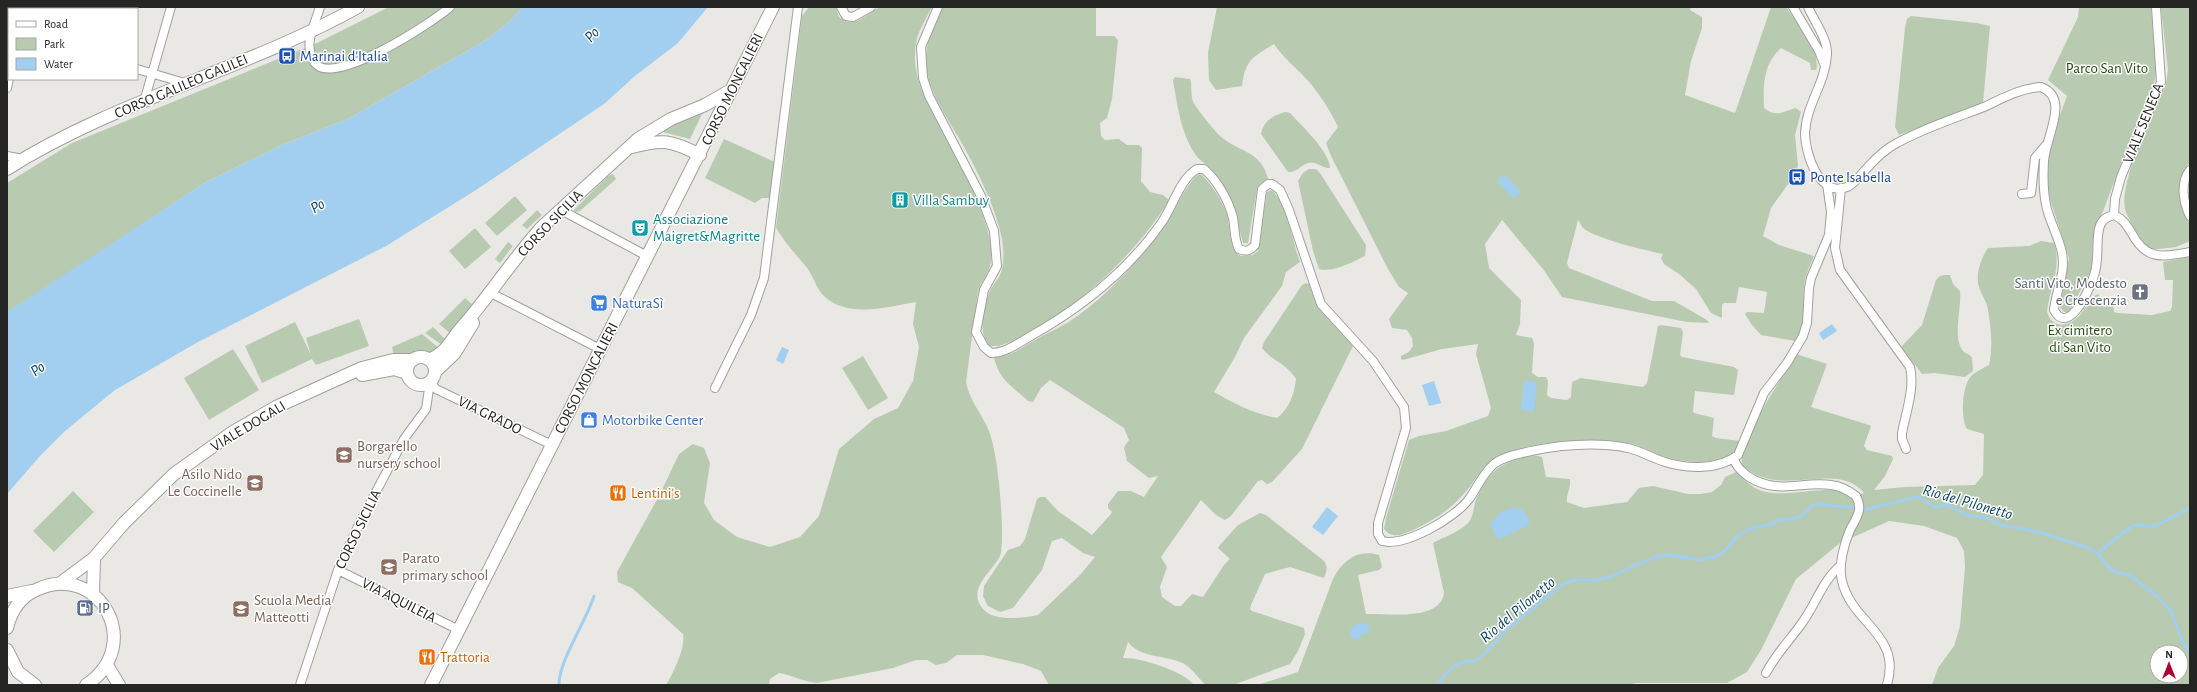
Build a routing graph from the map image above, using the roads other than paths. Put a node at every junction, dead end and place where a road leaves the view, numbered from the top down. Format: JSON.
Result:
{"nodes":[{"id":1,"x":171,"y":7,"type":"edge"},
{"id":2,"x":320,"y":7,"type":"edge"},
{"id":3,"x":358,"y":7,"type":"edge"},
{"id":4,"x":450,"y":7,"type":"edge"},
{"id":5,"x":773,"y":7,"type":"edge"},
{"id":6,"x":798,"y":7,"type":"edge"},
{"id":7,"x":841,"y":7,"type":"edge"},
{"id":8,"x":871,"y":7,"type":"edge"},
{"id":9,"x":938,"y":7,"type":"edge"},
{"id":10,"x":1793,"y":7,"type":"edge"},
{"id":11,"x":1808,"y":7,"type":"edge"},
{"id":12,"x":2156,"y":7,"type":"edge"},
{"id":13,"x":312,"y":31,"type":"junction"},
{"id":14,"x":1825,"y":67,"type":"junction"},
{"id":15,"x":138,"y":69,"type":"edge"},
{"id":16,"x":152,"y":73,"type":"junction"},
{"id":17,"x":188,"y":84,"type":"junction"},
{"id":18,"x":731,"y":90,"type":"junction"},
{"id":19,"x":144,"y":102,"type":"junction"},
{"id":20,"x":2046,"y":144,"type":"junction"},
{"id":21,"x":629,"y":148,"type":"junction"},
{"id":22,"x":700,"y":155,"type":"junction"},
{"id":23,"x":7,"y":156,"type":"edge"},
{"id":24,"x":23,"y":159,"type":"junction"},
{"id":25,"x":7,"y":169,"type":"edge"},
{"id":26,"x":2190,"y":170,"type":"edge"},
{"id":27,"x":1827,"y":184,"type":"junction"},
{"id":28,"x":1841,"y":188,"type":"junction"},
{"id":29,"x":2022,"y":194,"type":"dead end"},
{"id":30,"x":561,"y":210,"type":"junction"},
{"id":31,"x":2114,"y":214,"type":"junction"},
{"id":32,"x":2190,"y":216,"type":"edge"},
{"id":33,"x":2190,"y":252,"type":"edge"},
{"id":34,"x":647,"y":256,"type":"junction"},
{"id":35,"x":490,"y":293,"type":"junction"},
{"id":36,"x":480,"y":307,"type":"junction"},
{"id":37,"x":600,"y":349,"type":"junction"},
{"id":38,"x":413,"y":360,"type":"junction"},
{"id":39,"x":429,"y":360,"type":"junction"},
{"id":40,"x":407,"y":374,"type":"junction"},
{"id":41,"x":344,"y":377,"type":"junction"},
{"id":42,"x":432,"y":377,"type":"junction"},
{"id":43,"x":715,"y":388,"type":"dead end"},
{"id":44,"x":552,"y":445,"type":"junction"},
{"id":45,"x":1906,"y":449,"type":"dead end"},
{"id":46,"x":1734,"y":459,"type":"junction"},
{"id":47,"x":94,"y":558,"type":"junction"},
{"id":48,"x":1841,"y":565,"type":"junction"},
{"id":49,"x":338,"y":570,"type":"junction"},
{"id":50,"x":59,"y":584,"type":"junction"},
{"id":51,"x":35,"y":590,"type":"junction"},
{"id":52,"x":93,"y":595,"type":"junction"},
{"id":53,"x":7,"y":596,"type":"edge"},
{"id":54,"x":7,"y":628,"type":"edge"},
{"id":55,"x":460,"y":630,"type":"junction"},
{"id":56,"x":7,"y":649,"type":"edge"},
{"id":57,"x":107,"y":665,"type":"junction"},
{"id":58,"x":1766,"y":673,"type":"dead end"},
{"id":59,"x":94,"y":683,"type":"edge"},
{"id":60,"x":35,"y":685,"type":"edge"},
{"id":61,"x":119,"y":685,"type":"edge"},
{"id":62,"x":300,"y":685,"type":"edge"},
{"id":63,"x":431,"y":685,"type":"edge"},
{"id":64,"x":1887,"y":685,"type":"edge"}],
"edges":[{"from":1,"to":16,"type":"street"},
{"from":2,"to":13,"type":"street"},
{"from":3,"to":13,"type":"street","name":"CORSO GALILEO GALILEI"},
{"from":4,"to":13,"type":"street"},
{"from":5,"to":18,"type":"street","name":"CORSO MONCALIERI"},
{"from":6,"to":43,"type":"street"},
{"from":7,"to":8,"type":"street"},
{"from":9,"to":46,"type":"street"},
{"from":10,"to":14,"type":"street"},
{"from":11,"to":14,"type":"street"},
{"from":12,"to":31,"type":"street","name":"VIALE SENECA"},
{"from":13,"to":17,"type":"street","name":"CORSO GALILEO GALILEI"},
{"from":14,"to":27,"type":"street"},
{"from":15,"to":16,"type":"street"},
{"from":16,"to":17,"type":"street"},
{"from":16,"to":19,"type":"street"},
{"from":17,"to":19,"type":"street","name":"CORSO GALILEO GALILEI"},
{"from":18,"to":21,"type":"street","name":"CORSO SICILIA"},
{"from":18,"to":22,"type":"street","name":"CORSO MONCALIERI"},
{"from":19,"to":24,"type":"street","name":"CORSO GALILEO GALILEI"},
{"from":20,"to":28,"type":"street"},
{"from":20,"to":29,"type":"street"},
{"from":20,"to":31,"type":"street"},
{"from":21,"to":22,"type":"street"},
{"from":21,"to":30,"type":"street","name":"CORSO SICILIA"},
{"from":22,"to":34,"type":"street","name":"CORSO MONCALIERI"},
{"from":23,"to":24,"type":"street"},
{"from":24,"to":25,"type":"street","name":"CORSO GALILEO GALILEI"},
{"from":26,"to":32,"type":"street"},
{"from":27,"to":28,"type":"street"},
{"from":27,"to":46,"type":"street"},
{"from":28,"to":45,"type":"street"},
{"from":30,"to":34,"type":"street"},
{"from":30,"to":35,"type":"street","name":"CORSO SICILIA"},
{"from":31,"to":33,"type":"street"},
{"from":34,"to":37,"type":"street","name":"CORSO MONCALIERI"},
{"from":35,"to":36,"type":"street","name":"CORSO SICILIA"},
{"from":35,"to":37,"type":"street"},
{"from":36,"to":39,"type":"street","name":"CORSO SICILIA"},
{"from":36,"to":42,"type":"street","name":"CORSO SICILIA"},
{"from":37,"to":44,"type":"street","name":"CORSO MONCALIERI"},
{"from":38,"to":39,"type":"street"},
{"from":38,"to":40,"type":"street"},
{"from":38,"to":41,"type":"street","name":"VIALE DOGALI"},
{"from":39,"to":42,"type":"street"},
{"from":40,"to":41,"type":"street","name":"VIALE DOGALI"},
{"from":40,"to":42,"type":"street"},
{"from":41,"to":47,"type":"street","name":"VIALE DOGALI"},
{"from":42,"to":44,"type":"street","name":"VIA GRADO"},
{"from":42,"to":49,"type":"street","name":"CORSO SICILIA"},
{"from":44,"to":55,"type":"street","name":"CORSO MONCALIERI"},
{"from":46,"to":48,"type":"street"},
{"from":47,"to":50,"type":"street","name":"VIALE DOGALI"},
{"from":47,"to":52,"type":"street"},
{"from":48,"to":58,"type":"street"},
{"from":48,"to":64,"type":"street"},
{"from":49,"to":55,"type":"street","name":"VIA AQUILEIA"},
{"from":49,"to":62,"type":"street","name":"CORSO SICILIA"},
{"from":50,"to":51,"type":"street"},
{"from":50,"to":52,"type":"street"},
{"from":51,"to":53,"type":"street"},
{"from":51,"to":54,"type":"street"},
{"from":52,"to":57,"type":"street"},
{"from":55,"to":63,"type":"street","name":"CORSO MONCALIERI"},
{"from":56,"to":60,"type":"street"},
{"from":57,"to":59,"type":"street"},
{"from":57,"to":61,"type":"street"}]}
